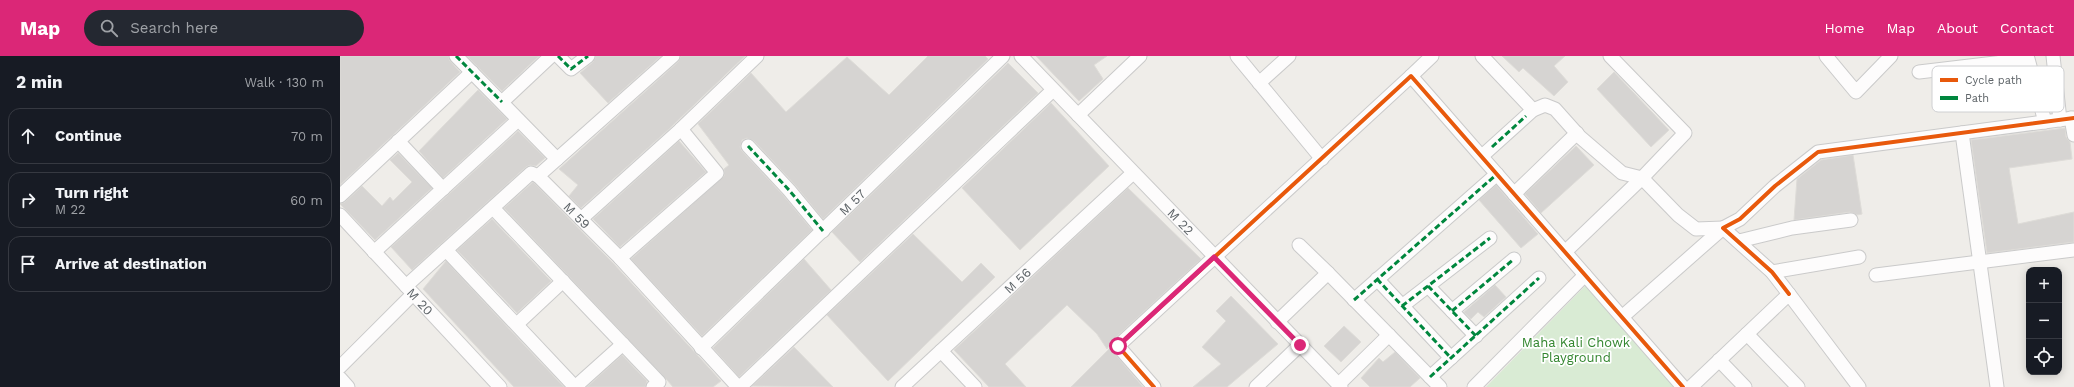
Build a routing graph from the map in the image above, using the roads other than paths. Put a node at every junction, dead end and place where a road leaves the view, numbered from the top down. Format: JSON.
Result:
{"nodes":[{"id":1,"x":456,"y":56,"type":"edge"},
{"id":2,"x":551,"y":56,"type":"edge"},
{"id":3,"x":558,"y":56,"type":"edge"},
{"id":4,"x":588,"y":56,"type":"edge"},
{"id":5,"x":673,"y":56,"type":"edge"},
{"id":6,"x":757,"y":56,"type":"edge"},
{"id":7,"x":1002,"y":56,"type":"edge"},
{"id":8,"x":1021,"y":56,"type":"edge"},
{"id":9,"x":1140,"y":56,"type":"edge"},
{"id":10,"x":1236,"y":56,"type":"edge"},
{"id":11,"x":1289,"y":56,"type":"edge"},
{"id":12,"x":1432,"y":56,"type":"edge"},
{"id":13,"x":1610,"y":56,"type":"edge"},
{"id":14,"x":1826,"y":56,"type":"edge"},
{"id":15,"x":1891,"y":56,"type":"edge"},
{"id":16,"x":2053,"y":56,"type":"edge"},
{"id":17,"x":1484,"y":57,"type":"edge"},
{"id":18,"x":1974,"y":66,"type":"edge"},
{"id":19,"x":2030,"y":66,"type":"edge"},
{"id":20,"x":2056,"y":66,"type":"edge"},
{"id":21,"x":1932,"y":71,"type":"edge"},
{"id":22,"x":472,"y":72,"type":"junction"},
{"id":23,"x":1919,"y":72,"type":"dead end"},
{"id":24,"x":1411,"y":76,"type":"junction"},
{"id":25,"x":1259,"y":83,"type":"junction"},
{"id":26,"x":1053,"y":90,"type":"junction"},
{"id":27,"x":2064,"y":99,"type":"edge"},
{"id":28,"x":502,"y":102,"type":"junction"},
{"id":29,"x":1534,"y":110,"type":"junction"},
{"id":30,"x":2042,"y":112,"type":"edge"},
{"id":31,"x":1078,"y":115,"type":"junction"},
{"id":32,"x":2069,"y":119,"type":"edge"},
{"id":33,"x":518,"y":120,"type":"junction"},
{"id":34,"x":2045,"y":122,"type":"junction"},
{"id":35,"x":681,"y":129,"type":"junction"},
{"id":36,"x":1577,"y":133,"type":"junction"},
{"id":37,"x":1962,"y":133,"type":"junction"},
{"id":38,"x":2074,"y":135,"type":"edge"},
{"id":39,"x":398,"y":141,"type":"junction"},
{"id":40,"x":748,"y":146,"type":"dead end"},
{"id":41,"x":1482,"y":156,"type":"junction"},
{"id":42,"x":557,"y":159,"type":"junction"},
{"id":43,"x":1322,"y":159,"type":"junction"},
{"id":44,"x":1133,"y":173,"type":"junction"},
{"id":45,"x":1497,"y":174,"type":"junction"},
{"id":46,"x":538,"y":176,"type":"junction"},
{"id":47,"x":1642,"y":178,"type":"junction"},
{"id":48,"x":443,"y":189,"type":"junction"},
{"id":49,"x":1514,"y":194,"type":"junction"},
{"id":50,"x":340,"y":196,"type":"edge"},
{"id":51,"x":493,"y":208,"type":"junction"},
{"id":52,"x":340,"y":215,"type":"edge"},
{"id":53,"x":581,"y":219,"type":"junction"},
{"id":54,"x":1851,"y":220,"type":"dead end"},
{"id":55,"x":1723,"y":228,"type":"junction"},
{"id":56,"x":823,"y":231,"type":"junction"},
{"id":57,"x":1490,"y":238,"type":"dead end"},
{"id":58,"x":1739,"y":241,"type":"junction"},
{"id":59,"x":1299,"y":245,"type":"dead end"},
{"id":60,"x":446,"y":250,"type":"junction"},
{"id":61,"x":2074,"y":250,"type":"edge"},
{"id":62,"x":374,"y":252,"type":"junction"},
{"id":63,"x":1565,"y":252,"type":"junction"},
{"id":64,"x":1214,"y":257,"type":"junction"},
{"id":65,"x":1859,"y":257,"type":"dead end"},
{"id":66,"x":620,"y":258,"type":"junction"},
{"id":67,"x":1514,"y":259,"type":"dead end"},
{"id":68,"x":1980,"y":262,"type":"junction"},
{"id":69,"x":1772,"y":272,"type":"junction"},
{"id":70,"x":1328,"y":273,"type":"junction"},
{"id":71,"x":1585,"y":275,"type":"junction"},
{"id":72,"x":1876,"y":275,"type":"dead end"},
{"id":73,"x":1539,"y":278,"type":"dead end"},
{"id":74,"x":1377,"y":279,"type":"junction"},
{"id":75,"x":563,"y":281,"type":"junction"},
{"id":76,"x":1428,"y":286,"type":"junction"},
{"id":77,"x":410,"y":290,"type":"junction"},
{"id":78,"x":1789,"y":294,"type":"junction"},
{"id":79,"x":1354,"y":300,"type":"junction"},
{"id":80,"x":1402,"y":306,"type":"junction"},
{"id":81,"x":1452,"y":311,"type":"junction"},
{"id":82,"x":1622,"y":317,"type":"junction"},
{"id":83,"x":1277,"y":322,"type":"junction"},
{"id":84,"x":517,"y":324,"type":"junction"},
{"id":85,"x":1747,"y":334,"type":"junction"},
{"id":86,"x":1389,"y":335,"type":"junction"},
{"id":87,"x":1476,"y":336,"type":"junction"},
{"id":88,"x":623,"y":344,"type":"junction"},
{"id":89,"x":1300,"y":345,"type":"junction"},
{"id":90,"x":702,"y":348,"type":"junction"},
{"id":91,"x":941,"y":351,"type":"junction"},
{"id":92,"x":1452,"y":358,"type":"junction"},
{"id":93,"x":1719,"y":360,"type":"junction"},
{"id":94,"x":340,"y":367,"type":"edge"},
{"id":95,"x":1430,"y":377,"type":"junction"},
{"id":96,"x":340,"y":378,"type":"edge"},
{"id":97,"x":659,"y":385,"type":"edge"},
{"id":98,"x":1696,"y":385,"type":"edge"},
{"id":99,"x":1340,"y":386,"type":"edge"},
{"id":100,"x":348,"y":387,"type":"edge"},
{"id":101,"x":500,"y":387,"type":"edge"},
{"id":102,"x":575,"y":387,"type":"edge"},
{"id":103,"x":739,"y":387,"type":"edge"},
{"id":104,"x":902,"y":387,"type":"edge"},
{"id":105,"x":975,"y":387,"type":"edge"},
{"id":106,"x":1154,"y":387,"type":"edge"},
{"id":107,"x":1256,"y":387,"type":"edge"},
{"id":108,"x":1440,"y":387,"type":"edge"},
{"id":109,"x":1474,"y":387,"type":"edge"},
{"id":110,"x":1683,"y":387,"type":"edge"},
{"id":111,"x":1745,"y":387,"type":"edge"},
{"id":112,"x":1798,"y":387,"type":"edge"},
{"id":113,"x":1859,"y":387,"type":"edge"},
{"id":114,"x":1997,"y":387,"type":"edge"}],
"edges":[{"from":1,"to":22,"type":"street"},
{"from":2,"to":28,"type":"street"},
{"from":3,"to":4,"type":"street"},
{"from":5,"to":42,"type":"street"},
{"from":6,"to":35,"type":"street"},
{"from":7,"to":56,"type":"street","name":"M 57"},
{"from":8,"to":26,"type":"street","name":"M 22"},
{"from":9,"to":31,"type":"street"},
{"from":10,"to":25,"type":"street"},
{"from":11,"to":25,"type":"street"},
{"from":12,"to":24,"type":"street"},
{"from":13,"to":47,"type":"street"},
{"from":14,"to":15,"type":"street"},
{"from":16,"to":20,"type":"street"},
{"from":17,"to":29,"type":"street"},
{"from":18,"to":19,"type":"street"},
{"from":21,"to":23,"type":"street"},
{"from":22,"to":28,"type":"street"},
{"from":22,"to":39,"type":"street"},
{"from":24,"to":41,"type":"street"},
{"from":24,"to":43,"type":"street"},
{"from":25,"to":43,"type":"street"},
{"from":26,"to":31,"type":"street","name":"M 22"},
{"from":26,"to":103,"type":"street"},
{"from":27,"to":32,"type":"street"},
{"from":28,"to":33,"type":"street"},
{"from":29,"to":36,"type":"street"},
{"from":29,"to":41,"type":"street"},
{"from":30,"to":34,"type":"street"},
{"from":31,"to":44,"type":"street","name":"M 22"},
{"from":32,"to":34,"type":"street"},
{"from":32,"to":38,"type":"street"},
{"from":33,"to":42,"type":"street"},
{"from":33,"to":48,"type":"street"},
{"from":34,"to":37,"type":"street"},
{"from":35,"to":53,"type":"street"},
{"from":35,"to":66,"type":"street"},
{"from":36,"to":47,"type":"street"},
{"from":36,"to":49,"type":"street"},
{"from":37,"to":55,"type":"street"},
{"from":37,"to":68,"type":"street"},
{"from":39,"to":48,"type":"street"},
{"from":39,"to":50,"type":"street"},
{"from":40,"to":56,"type":"street"},
{"from":41,"to":45,"type":"street"},
{"from":42,"to":46,"type":"street"},
{"from":43,"to":64,"type":"street"},
{"from":44,"to":64,"type":"street","name":"M 22"},
{"from":44,"to":91,"type":"street","name":"M 56"},
{"from":45,"to":49,"type":"street"},
{"from":45,"to":74,"type":"street"},
{"from":46,"to":51,"type":"street"},
{"from":46,"to":53,"type":"street","name":"M 59"},
{"from":47,"to":55,"type":"street"},
{"from":47,"to":63,"type":"street"},
{"from":48,"to":62,"type":"street"},
{"from":49,"to":63,"type":"street"},
{"from":51,"to":60,"type":"street"},
{"from":51,"to":75,"type":"street"},
{"from":52,"to":62,"type":"street","name":"M 20"},
{"from":53,"to":66,"type":"street","name":"M 59"},
{"from":54,"to":58,"type":"street"},
{"from":55,"to":58,"type":"street"},
{"from":55,"to":82,"type":"street"},
{"from":56,"to":90,"type":"street","name":"M 57"},
{"from":57,"to":76,"type":"street"},
{"from":58,"to":69,"type":"street"},
{"from":59,"to":70,"type":"street"},
{"from":60,"to":77,"type":"street"},
{"from":60,"to":84,"type":"street"},
{"from":61,"to":68,"type":"street"},
{"from":62,"to":77,"type":"street","name":"M 20"},
{"from":63,"to":71,"type":"street"},
{"from":64,"to":83,"type":"street","name":"M 22"},
{"from":64,"to":106,"type":"street"},
{"from":65,"to":69,"type":"street"},
{"from":66,"to":90,"type":"street","name":"M 59"},
{"from":67,"to":81,"type":"street"},
{"from":68,"to":72,"type":"street"},
{"from":68,"to":114,"type":"street"},
{"from":69,"to":78,"type":"street"},
{"from":70,"to":79,"type":"street"},
{"from":70,"to":83,"type":"street"},
{"from":71,"to":82,"type":"street"},
{"from":71,"to":109,"type":"street"},
{"from":73,"to":87,"type":"street"},
{"from":74,"to":79,"type":"street"},
{"from":74,"to":80,"type":"street"},
{"from":75,"to":84,"type":"street"},
{"from":75,"to":88,"type":"street"},
{"from":76,"to":80,"type":"street"},
{"from":76,"to":81,"type":"street"},
{"from":77,"to":94,"type":"street"},
{"from":77,"to":101,"type":"street","name":"M 20"},
{"from":78,"to":85,"type":"street"},
{"from":78,"to":113,"type":"street"},
{"from":79,"to":86,"type":"street"},
{"from":80,"to":92,"type":"street"},
{"from":81,"to":87,"type":"street"},
{"from":82,"to":110,"type":"street"},
{"from":83,"to":89,"type":"street","name":"M 22"},
{"from":84,"to":102,"type":"street"},
{"from":85,"to":93,"type":"street"},
{"from":85,"to":112,"type":"street"},
{"from":86,"to":95,"type":"street"},
{"from":86,"to":99,"type":"street"},
{"from":87,"to":92,"type":"street"},
{"from":88,"to":97,"type":"street"},
{"from":88,"to":102,"type":"street"},
{"from":89,"to":99,"type":"street","name":"M 22"},
{"from":89,"to":107,"type":"street"},
{"from":90,"to":103,"type":"street","name":"M 59"},
{"from":91,"to":104,"type":"street","name":"M 56"},
{"from":91,"to":105,"type":"street"},
{"from":92,"to":95,"type":"street"},
{"from":93,"to":98,"type":"street"},
{"from":93,"to":111,"type":"street"},
{"from":95,"to":108,"type":"street"},
{"from":96,"to":100,"type":"street"}]}
